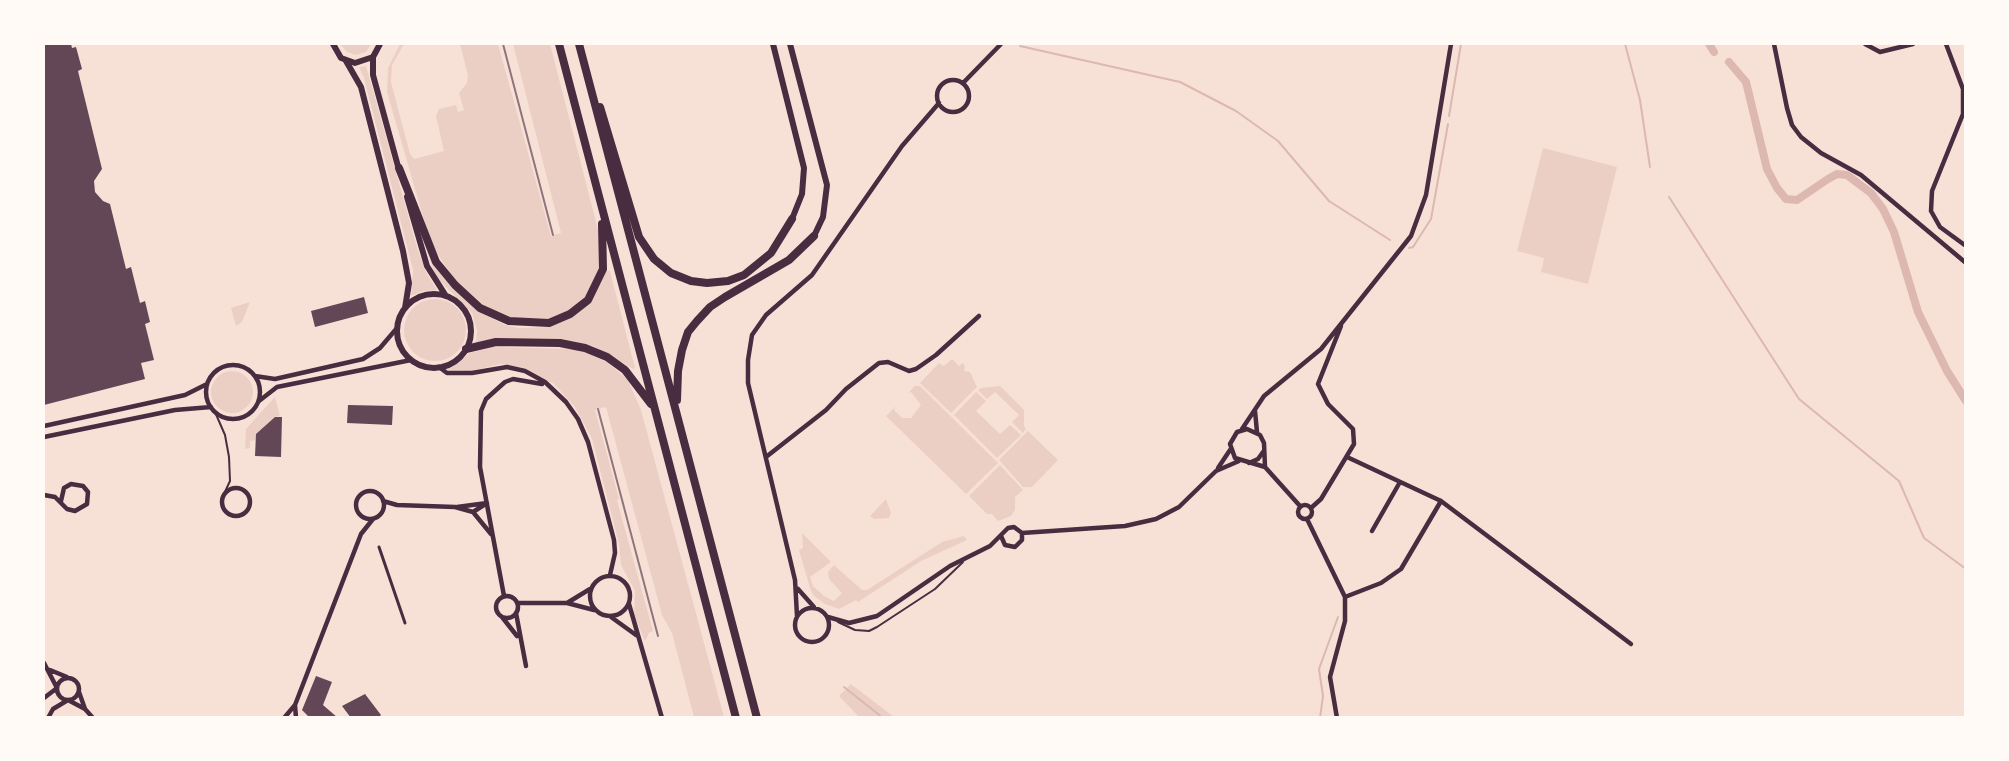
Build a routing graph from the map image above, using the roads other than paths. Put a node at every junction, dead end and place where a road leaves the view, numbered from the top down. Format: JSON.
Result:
{"nodes":[{"id":1,"x":333,"y":44,"type":"edge"},
{"id":2,"x":380,"y":44,"type":"edge"},
{"id":3,"x":559,"y":44,"type":"edge"},
{"id":4,"x":773,"y":44,"type":"edge"},
{"id":5,"x":790,"y":44,"type":"edge"},
{"id":6,"x":1001,"y":44,"type":"edge"},
{"id":7,"x":1451,"y":44,"type":"edge"},
{"id":8,"x":1774,"y":44,"type":"edge"},
{"id":9,"x":1865,"y":44,"type":"edge"},
{"id":10,"x":1913,"y":44,"type":"edge"},
{"id":11,"x":1946,"y":44,"type":"edge"},
{"id":12,"x":580,"y":47,"type":"edge"},
{"id":13,"x":373,"y":57,"type":"junction"},
{"id":14,"x":346,"y":61,"type":"junction"},
{"id":15,"x":963,"y":83,"type":"junction"},
{"id":16,"x":939,"y":103,"type":"junction"},
{"id":17,"x":399,"y":168,"type":"junction"},
{"id":18,"x":600,"y":200,"type":"junction"},
{"id":19,"x":792,"y":219,"type":"joint"},
{"id":20,"x":813,"y":236,"type":"joint"},
{"id":21,"x":1965,"y":246,"type":"edge"},
{"id":22,"x":1965,"y":263,"type":"edge"},
{"id":23,"x":446,"y":296,"type":"junction"},
{"id":24,"x":405,"y":308,"type":"junction"},
{"id":25,"x":979,"y":316,"type":"dead end"},
{"id":26,"x":1342,"y":323,"type":"junction"},
{"id":27,"x":397,"y":328,"type":"junction"},
{"id":28,"x":466,"y":349,"type":"junction"},
{"id":29,"x":411,"y":360,"type":"junction"},
{"id":30,"x":439,"y":368,"type":"junction"},
{"id":31,"x":255,"y":376,"type":"junction"},
{"id":32,"x":207,"y":384,"type":"junction"},
{"id":33,"x":553,"y":388,"type":"junction"},
{"id":34,"x":259,"y":401,"type":"junction"},
{"id":35,"x":211,"y":407,"type":"junction"},
{"id":36,"x":655,"y":411,"type":"junction"},
{"id":37,"x":1255,"y":411,"type":"junction"},
{"id":38,"x":215,"y":412,"type":"junction"},
{"id":39,"x":677,"y":416,"type":"junction"},
{"id":40,"x":44,"y":426,"type":"edge"},
{"id":41,"x":1242,"y":429,"type":"junction"},
{"id":42,"x":1257,"y":432,"type":"junction"},
{"id":43,"x":44,"y":437,"type":"edge"},
{"id":44,"x":1230,"y":450,"type":"junction"},
{"id":45,"x":1263,"y":452,"type":"junction"},
{"id":46,"x":766,"y":457,"type":"junction"},
{"id":47,"x":1347,"y":457,"type":"junction"},
{"id":48,"x":1239,"y":461,"type":"junction"},
{"id":49,"x":1249,"y":463,"type":"junction"},
{"id":50,"x":1265,"y":467,"type":"junction"},
{"id":51,"x":1216,"y":471,"type":"junction"},
{"id":52,"x":1400,"y":482,"type":"junction"},
{"id":53,"x":64,"y":488,"type":"junction"},
{"id":54,"x":225,"y":494,"type":"junction"},
{"id":55,"x":45,"y":495,"type":"edge"},
{"id":56,"x":61,"y":501,"type":"junction"},
{"id":57,"x":383,"y":501,"type":"junction"},
{"id":58,"x":1441,"y":501,"type":"junction"},
{"id":59,"x":487,"y":503,"type":"junction"},
{"id":60,"x":397,"y":506,"type":"junction"},
{"id":61,"x":1300,"y":506,"type":"junction"},
{"id":62,"x":455,"y":507,"type":"junction"},
{"id":63,"x":1311,"y":508,"type":"junction"},
{"id":64,"x":382,"y":512,"type":"junction"},
{"id":65,"x":473,"y":512,"type":"junction"},
{"id":66,"x":358,"y":514,"type":"junction"},
{"id":67,"x":373,"y":519,"type":"junction"},
{"id":68,"x":1307,"y":519,"type":"junction"},
{"id":69,"x":1372,"y":531,"type":"dead end"},
{"id":70,"x":1022,"y":533,"type":"junction"},
{"id":71,"x":361,"y":534,"type":"junction"},
{"id":72,"x":1002,"y":536,"type":"junction"},
{"id":73,"x":494,"y":539,"type":"junction"},
{"id":74,"x":379,"y":547,"type":"dead end"},
{"id":75,"x":970,"y":556,"type":"junction"},
{"id":76,"x":610,"y":575,"type":"junction"},
{"id":77,"x":796,"y":586,"type":"junction"},
{"id":78,"x":591,"y":588,"type":"junction"},
{"id":79,"x":504,"y":596,"type":"junction"},
{"id":80,"x":1345,"y":597,"type":"junction"},
{"id":81,"x":517,"y":603,"type":"junction"},
{"id":82,"x":567,"y":603,"type":"junction"},
{"id":83,"x":629,"y":604,"type":"junction"},
{"id":84,"x":815,"y":608,"type":"junction"},
{"id":85,"x":597,"y":611,"type":"junction"},
{"id":86,"x":516,"y":613,"type":"junction"},
{"id":87,"x":608,"y":616,"type":"junction"},
{"id":88,"x":797,"y":616,"type":"junction"},
{"id":89,"x":502,"y":617,"type":"junction"},
{"id":90,"x":828,"y":617,"type":"junction"},
{"id":91,"x":838,"y":622,"type":"junction"},
{"id":92,"x":405,"y":623,"type":"dead end"},
{"id":93,"x":640,"y":640,"type":"junction"},
{"id":94,"x":519,"y":642,"type":"junction"},
{"id":95,"x":1631,"y":644,"type":"dead end"},
{"id":96,"x":44,"y":663,"type":"edge"},
{"id":97,"x":526,"y":666,"type":"dead end"},
{"id":98,"x":48,"y":668,"type":"junction"},
{"id":99,"x":69,"y":678,"type":"junction"},
{"id":100,"x":57,"y":688,"type":"junction"},
{"id":101,"x":79,"y":690,"type":"junction"},
{"id":102,"x":44,"y":698,"type":"edge"},
{"id":103,"x":68,"y":700,"type":"junction"},
{"id":104,"x":295,"y":705,"type":"junction"},
{"id":105,"x":85,"y":709,"type":"junction"},
{"id":106,"x":48,"y":717,"type":"edge"},
{"id":107,"x":93,"y":717,"type":"edge"},
{"id":108,"x":287,"y":717,"type":"edge"},
{"id":109,"x":296,"y":717,"type":"edge"},
{"id":110,"x":662,"y":717,"type":"edge"},
{"id":111,"x":736,"y":717,"type":"edge"},
{"id":112,"x":757,"y":717,"type":"edge"},
{"id":113,"x":1337,"y":717,"type":"edge"}],
"edges":[{"from":1,"to":14,"type":"main road"},
{"from":2,"to":13,"type":"main road"},
{"from":3,"to":18,"type":"highway"},
{"from":4,"to":19,"type":"main road"},
{"from":5,"to":20,"type":"main road"},
{"from":6,"to":15,"type":"street"},
{"from":7,"to":26,"type":"street"},
{"from":8,"to":22,"type":"street"},
{"from":9,"to":10,"type":"street"},
{"from":11,"to":21,"type":"street"},
{"from":12,"to":19,"type":"highway"},
{"from":12,"to":39,"type":"highway"},
{"from":13,"to":14,"type":"main road"},
{"from":13,"to":17,"type":"main road"},
{"from":14,"to":24,"type":"main road"},
{"from":15,"to":16,"type":"street"},
{"from":15,"to":16,"type":"street"},
{"from":16,"to":46,"type":"street"},
{"from":17,"to":18,"type":"highway"},
{"from":17,"to":23,"type":"main road"},
{"from":18,"to":36,"type":"highway"},
{"from":20,"to":39,"type":"highway"},
{"from":23,"to":24,"type":"main road"},
{"from":23,"to":28,"type":"main road"},
{"from":24,"to":27,"type":"main road"},
{"from":25,"to":46,"type":"street"},
{"from":26,"to":37,"type":"street"},
{"from":26,"to":47,"type":"street"},
{"from":27,"to":29,"type":"main road"},
{"from":27,"to":31,"type":"street"},
{"from":28,"to":30,"type":"main road"},
{"from":28,"to":36,"type":"highway"},
{"from":29,"to":30,"type":"main road"},
{"from":29,"to":34,"type":"street"},
{"from":30,"to":33,"type":"street"},
{"from":31,"to":32,"type":"street"},
{"from":31,"to":34,"type":"street"},
{"from":32,"to":35,"type":"street"},
{"from":32,"to":40,"type":"street"},
{"from":33,"to":59,"type":"street"},
{"from":33,"to":76,"type":"street"},
{"from":34,"to":38,"type":"street"},
{"from":35,"to":38,"type":"street"},
{"from":35,"to":43,"type":"street"},
{"from":36,"to":111,"type":"highway"},
{"from":37,"to":41,"type":"street"},
{"from":37,"to":42,"type":"street"},
{"from":38,"to":54,"type":"lane"},
{"from":39,"to":112,"type":"highway"},
{"from":41,"to":42,"type":"street"},
{"from":41,"to":44,"type":"street"},
{"from":42,"to":45,"type":"street"},
{"from":44,"to":48,"type":"street"},
{"from":44,"to":51,"type":"street"},
{"from":45,"to":49,"type":"street"},
{"from":45,"to":50,"type":"street"},
{"from":46,"to":77,"type":"street"},
{"from":47,"to":52,"type":"street"},
{"from":47,"to":63,"type":"street"},
{"from":48,"to":49,"type":"street"},
{"from":48,"to":51,"type":"street"},
{"from":49,"to":50,"type":"street"},
{"from":50,"to":61,"type":"street"},
{"from":51,"to":70,"type":"street"},
{"from":52,"to":58,"type":"street"},
{"from":52,"to":69,"type":"street"},
{"from":53,"to":55,"type":"street"},
{"from":53,"to":56,"type":"street"},
{"from":53,"to":56,"type":"street"},
{"from":54,"to":54,"type":"street"},
{"from":55,"to":56,"type":"street"},
{"from":57,"to":60,"type":"street"},
{"from":57,"to":64,"type":"street"},
{"from":57,"to":66,"type":"street"},
{"from":58,"to":80,"type":"street"},
{"from":58,"to":95,"type":"street"},
{"from":59,"to":62,"type":"street"},
{"from":59,"to":65,"type":"street"},
{"from":59,"to":73,"type":"street"},
{"from":60,"to":62,"type":"street"},
{"from":60,"to":64,"type":"street"},
{"from":61,"to":63,"type":"street"},
{"from":61,"to":68,"type":"street"},
{"from":62,"to":65,"type":"street"},
{"from":63,"to":68,"type":"street"},
{"from":64,"to":67,"type":"street"},
{"from":65,"to":73,"type":"street"},
{"from":66,"to":67,"type":"street"},
{"from":66,"to":71,"type":"street"},
{"from":67,"to":71,"type":"street"},
{"from":68,"to":80,"type":"street"},
{"from":70,"to":72,"type":"street"},
{"from":70,"to":72,"type":"street"},
{"from":71,"to":104,"type":"street"},
{"from":72,"to":75,"type":"street"},
{"from":73,"to":79,"type":"street"},
{"from":74,"to":92,"type":"street"},
{"from":75,"to":91,"type":"street"},
{"from":75,"to":91,"type":"lane"},
{"from":76,"to":78,"type":"street"},
{"from":76,"to":83,"type":"street"},
{"from":77,"to":84,"type":"street"},
{"from":77,"to":88,"type":"street"},
{"from":78,"to":82,"type":"street"},
{"from":78,"to":85,"type":"street"},
{"from":79,"to":81,"type":"street"},
{"from":79,"to":89,"type":"street"},
{"from":80,"to":113,"type":"street"},
{"from":81,"to":82,"type":"street"},
{"from":81,"to":86,"type":"street"},
{"from":82,"to":85,"type":"street"},
{"from":83,"to":87,"type":"street"},
{"from":83,"to":93,"type":"street"},
{"from":84,"to":88,"type":"street"},
{"from":84,"to":90,"type":"street"},
{"from":85,"to":87,"type":"street"},
{"from":86,"to":89,"type":"street"},
{"from":86,"to":94,"type":"street"},
{"from":87,"to":93,"type":"street"},
{"from":88,"to":90,"type":"street"},
{"from":89,"to":94,"type":"street"},
{"from":90,"to":91,"type":"street"},
{"from":93,"to":110,"type":"street"},
{"from":94,"to":97,"type":"street"},
{"from":96,"to":98,"type":"street"},
{"from":98,"to":99,"type":"street"},
{"from":98,"to":100,"type":"street"},
{"from":99,"to":100,"type":"street"},
{"from":99,"to":101,"type":"street"},
{"from":100,"to":102,"type":"street"},
{"from":100,"to":103,"type":"street"},
{"from":101,"to":103,"type":"street"},
{"from":101,"to":105,"type":"street"},
{"from":103,"to":105,"type":"street"},
{"from":103,"to":106,"type":"street"},
{"from":104,"to":108,"type":"street"},
{"from":104,"to":109,"type":"street"},
{"from":105,"to":107,"type":"street"}]}
